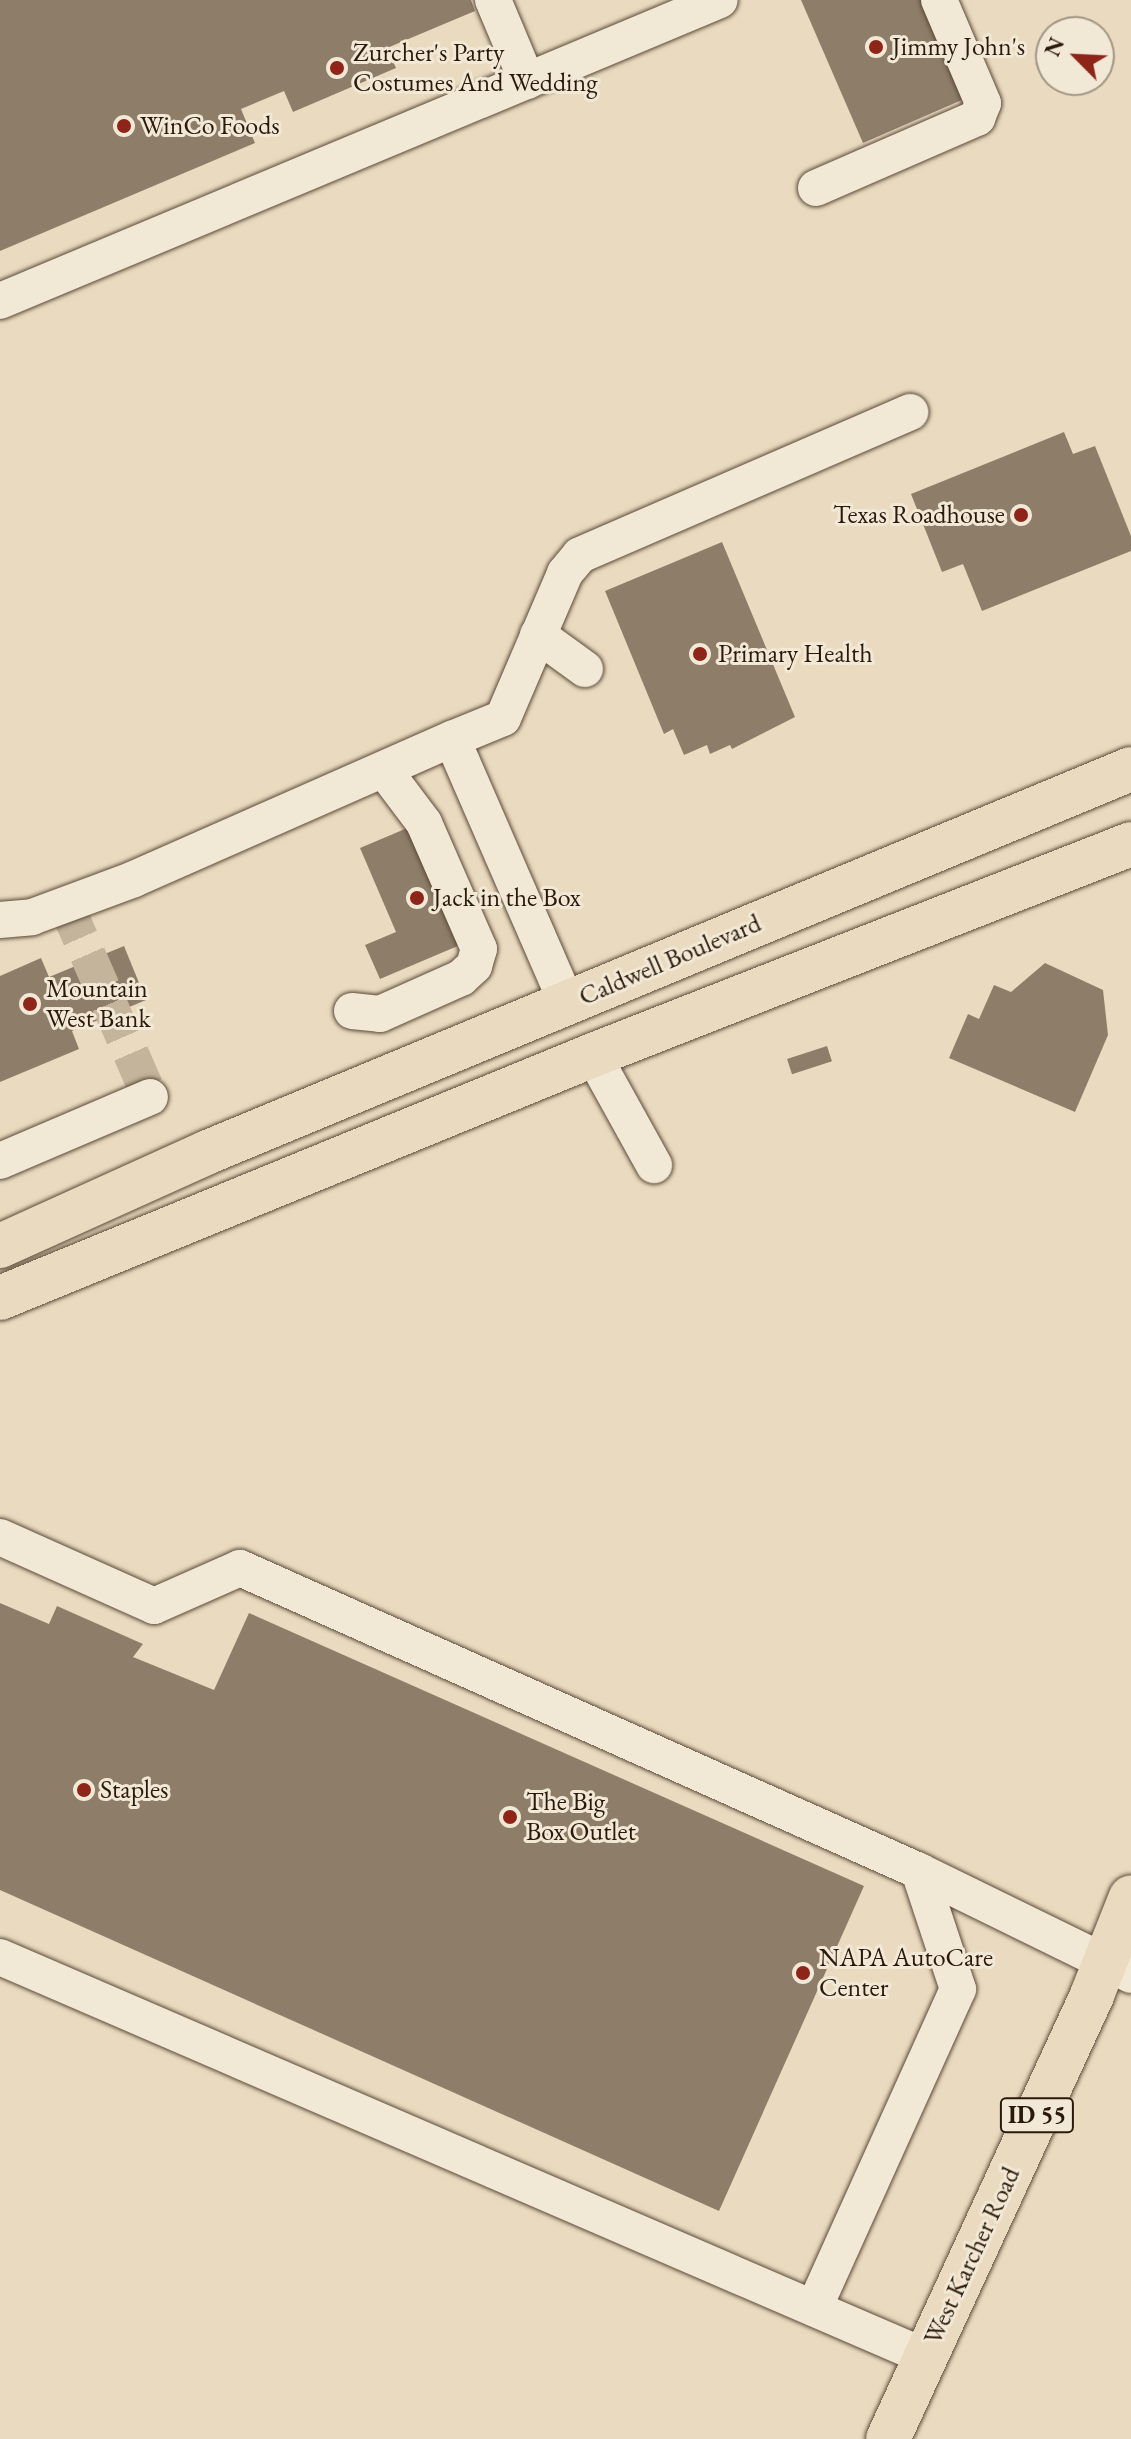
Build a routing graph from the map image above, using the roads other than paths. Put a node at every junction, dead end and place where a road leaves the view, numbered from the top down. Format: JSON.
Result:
{"nodes":[{"id":1,"x":493,"y":0,"type":"edge"},
{"id":2,"x":720,"y":0,"type":"edge"},
{"id":3,"x":939,"y":0,"type":"edge"},
{"id":4,"x":527,"y":81,"type":"junction"},
{"id":5,"x":816,"y":188,"type":"dead end"},
{"id":6,"x":0,"y":301,"type":"edge"},
{"id":7,"x":910,"y":412,"type":"dead end"},
{"id":8,"x":538,"y":635,"type":"junction"},
{"id":9,"x":585,"y":669,"type":"dead end"},
{"id":10,"x":452,"y":739,"type":"junction"},
{"id":11,"x":1131,"y":769,"type":"edge"},
{"id":12,"x":384,"y":770,"type":"junction"},
{"id":13,"x":1131,"y":844,"type":"edge"},
{"id":14,"x":0,"y":920,"type":"edge"},
{"id":15,"x":567,"y":1003,"type":"junction"},
{"id":16,"x":352,"y":1011,"type":"dead end"},
{"id":17,"x":593,"y":1055,"type":"junction"},
{"id":18,"x":150,"y":1097,"type":"dead end"},
{"id":19,"x":0,"y":1161,"type":"edge"},
{"id":20,"x":654,"y":1165,"type":"dead end"},
{"id":21,"x":0,"y":1246,"type":"edge"},
{"id":22,"x":0,"y":1298,"type":"edge"},
{"id":23,"x":0,"y":1537,"type":"edge"},
{"id":24,"x":919,"y":1871,"type":"junction"},
{"id":25,"x":1131,"y":1897,"type":"edge"},
{"id":26,"x":0,"y":1957,"type":"edge"},
{"id":27,"x":1118,"y":1969,"type":"edge"},
{"id":28,"x":814,"y":2308,"type":"junction"},
{"id":29,"x":926,"y":2357,"type":"junction"},
{"id":30,"x":888,"y":2439,"type":"edge"}],
"edges":[{"from":1,"to":4,"type":"lane"},
{"from":2,"to":4,"type":"lane"},
{"from":3,"to":5,"type":"lane"},
{"from":4,"to":6,"type":"lane"},
{"from":7,"to":8,"type":"lane"},
{"from":8,"to":9,"type":"lane"},
{"from":8,"to":10,"type":"lane"},
{"from":10,"to":12,"type":"lane"},
{"from":10,"to":15,"type":"lane"},
{"from":11,"to":15,"type":"main road","name":"Caldwell Boulevard"},
{"from":12,"to":14,"type":"lane"},
{"from":12,"to":16,"type":"lane"},
{"from":13,"to":17,"type":"main road"},
{"from":15,"to":21,"type":"main road","name":"Caldwell Boulevard"},
{"from":17,"to":20,"type":"lane"},
{"from":17,"to":22,"type":"main road"},
{"from":18,"to":19,"type":"lane"},
{"from":23,"to":24,"type":"lane"},
{"from":24,"to":27,"type":"lane"},
{"from":24,"to":28,"type":"lane"},
{"from":25,"to":27,"type":"main road","name":"West Karcher Road","number":"ID 55"},
{"from":26,"to":28,"type":"lane"},
{"from":27,"to":29,"type":"main road","name":"West Karcher Road","number":"ID 55"},
{"from":28,"to":29,"type":"lane"},
{"from":29,"to":30,"type":"main road","name":"West Karcher Road","number":"ID 55"}]}
